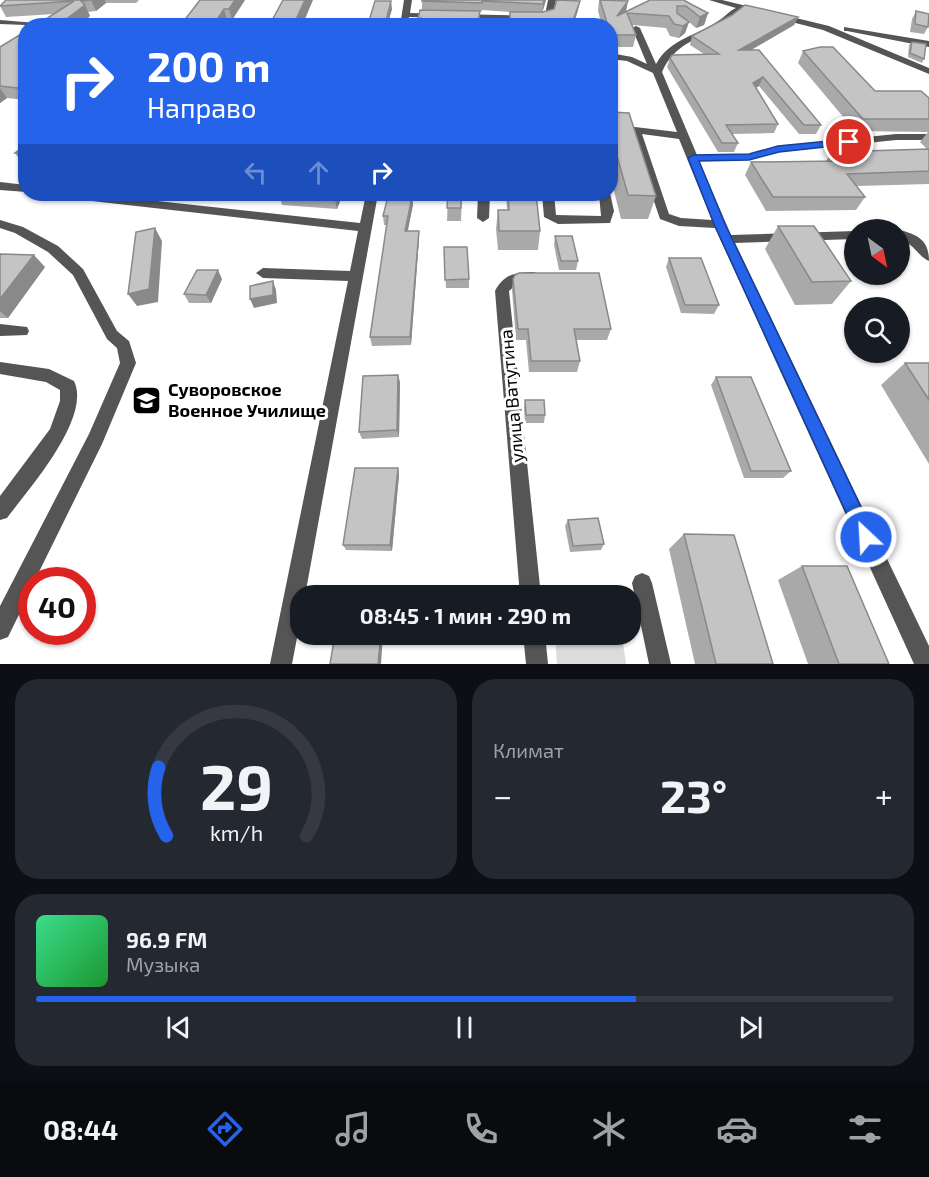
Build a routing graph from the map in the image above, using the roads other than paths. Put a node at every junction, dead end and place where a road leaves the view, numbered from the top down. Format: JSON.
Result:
{"nodes":[{"id":1,"x":408,"y":0,"type":"edge"},
{"id":2,"x":552,"y":0,"type":"edge"},
{"id":3,"x":713,"y":0,"type":"edge"},
{"id":4,"x":743,"y":8,"type":"junction"},
{"id":5,"x":405,"y":15,"type":"junction"},
{"id":6,"x":785,"y":17,"type":"junction"},
{"id":7,"x":405,"y":18,"type":"edge"},
{"id":8,"x":0,"y":22,"type":"edge"},
{"id":9,"x":18,"y":24,"type":"edge"},
{"id":10,"x":686,"y":27,"type":"edge"},
{"id":11,"x":636,"y":28,"type":"edge"},
{"id":12,"x":694,"y":33,"type":"junction"},
{"id":13,"x":929,"y":44,"type":"edge"},
{"id":14,"x":618,"y":57,"type":"edge"},
{"id":15,"x":929,"y":71,"type":"edge"},
{"id":16,"x":657,"y":72,"type":"junction"},
{"id":17,"x":618,"y":130,"type":"edge"},
{"id":18,"x":635,"y":130,"type":"junction"},
{"id":19,"x":683,"y":136,"type":"junction"},
{"id":20,"x":929,"y":137,"type":"edge"},
{"id":21,"x":693,"y":158,"type":"junction"},
{"id":22,"x":0,"y":186,"type":"edge"},
{"id":23,"x":18,"y":188,"type":"edge"},
{"id":24,"x":127,"y":201,"type":"edge"},
{"id":25,"x":371,"y":201,"type":"edge"},
{"id":26,"x":484,"y":201,"type":"edge"},
{"id":27,"x":549,"y":201,"type":"edge"},
{"id":28,"x":606,"y":201,"type":"edge"},
{"id":29,"x":483,"y":218,"type":"dead end"},
{"id":30,"x":0,"y":224,"type":"edge"},
{"id":31,"x":365,"y":228,"type":"junction"},
{"id":32,"x":723,"y":231,"type":"junction"},
{"id":33,"x":844,"y":235,"type":"edge"},
{"id":34,"x":910,"y":238,"type":"edge"},
{"id":35,"x":929,"y":256,"type":"edge"},
{"id":36,"x":263,"y":273,"type":"dead end"},
{"id":37,"x":356,"y":276,"type":"junction"},
{"id":38,"x":547,"y":277,"type":"edge"},
{"id":39,"x":0,"y":330,"type":"edge"},
{"id":40,"x":22,"y":331,"type":"dead end"},
{"id":41,"x":0,"y":368,"type":"edge"},
{"id":42,"x":0,"y":511,"type":"edge"},
{"id":43,"x":642,"y":583,"type":"dead end"},
{"id":44,"x":530,"y":585,"type":"edge"},
{"id":45,"x":0,"y":629,"type":"edge"},
{"id":46,"x":535,"y":645,"type":"edge"},
{"id":47,"x":281,"y":664,"type":"edge"},
{"id":48,"x":537,"y":664,"type":"edge"},
{"id":49,"x":660,"y":664,"type":"edge"},
{"id":50,"x":926,"y":664,"type":"edge"}],
"edges":[{"from":1,"to":5,"type":"street"},
{"from":2,"to":5,"type":"street"},
{"from":3,"to":4,"type":"street"},
{"from":4,"to":6,"type":"street"},
{"from":4,"to":12,"type":"street"},
{"from":5,"to":7,"type":"street"},
{"from":6,"to":13,"type":"street"},
{"from":6,"to":15,"type":"street"},
{"from":8,"to":9,"type":"street"},
{"from":10,"to":12,"type":"street"},
{"from":11,"to":16,"type":"street"},
{"from":12,"to":16,"type":"street"},
{"from":14,"to":16,"type":"street"},
{"from":16,"to":19,"type":"street"},
{"from":17,"to":18,"type":"street"},
{"from":18,"to":19,"type":"street"},
{"from":18,"to":32,"type":"street"},
{"from":19,"to":21,"type":"street"},
{"from":20,"to":21,"type":"street"},
{"from":21,"to":32,"type":"street"},
{"from":22,"to":23,"type":"street"},
{"from":24,"to":31,"type":"street"},
{"from":25,"to":31,"type":"street"},
{"from":26,"to":29,"type":"street"},
{"from":27,"to":28,"type":"street"},
{"from":30,"to":45,"type":"street"},
{"from":31,"to":37,"type":"street"},
{"from":32,"to":33,"type":"street"},
{"from":32,"to":50,"type":"street"},
{"from":34,"to":35,"type":"street"},
{"from":36,"to":37,"type":"street"},
{"from":37,"to":47,"type":"street"},
{"from":38,"to":44,"type":"street","name":"улица Ватутина"},
{"from":39,"to":40,"type":"street"},
{"from":41,"to":42,"type":"street"},
{"from":43,"to":49,"type":"street"},
{"from":46,"to":48,"type":"street"}]}
